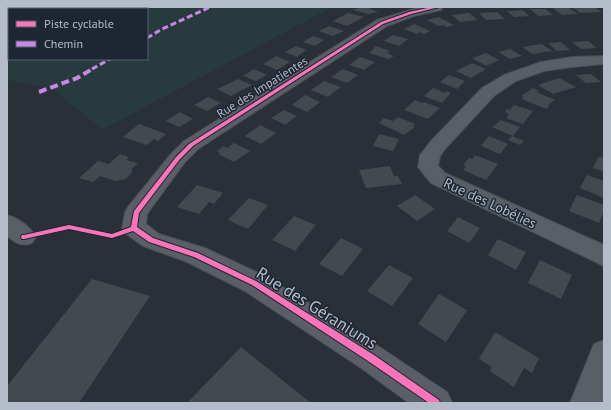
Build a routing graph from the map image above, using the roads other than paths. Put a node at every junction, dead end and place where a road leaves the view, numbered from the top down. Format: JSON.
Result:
{"nodes":[{"id":1,"x":436,"y":7,"type":"edge"},
{"id":2,"x":604,"y":60,"type":"edge"},
{"id":3,"x":134,"y":228,"type":"joint"},
{"id":4,"x":604,"y":256,"type":"edge"},
{"id":5,"x":604,"y":354,"type":"edge"},
{"id":6,"x":436,"y":403,"type":"edge"},
{"id":7,"x":586,"y":403,"type":"edge"}],
"edges":[{"from":1,"to":3,"type":"street","name":"Rue des Impatientes"},
{"from":2,"to":4,"type":"street","name":"Rue des Lobélies"},
{"from":3,"to":6,"type":"street","name":"Rue des Géraniums"},
{"from":5,"to":7,"type":"street"}]}
